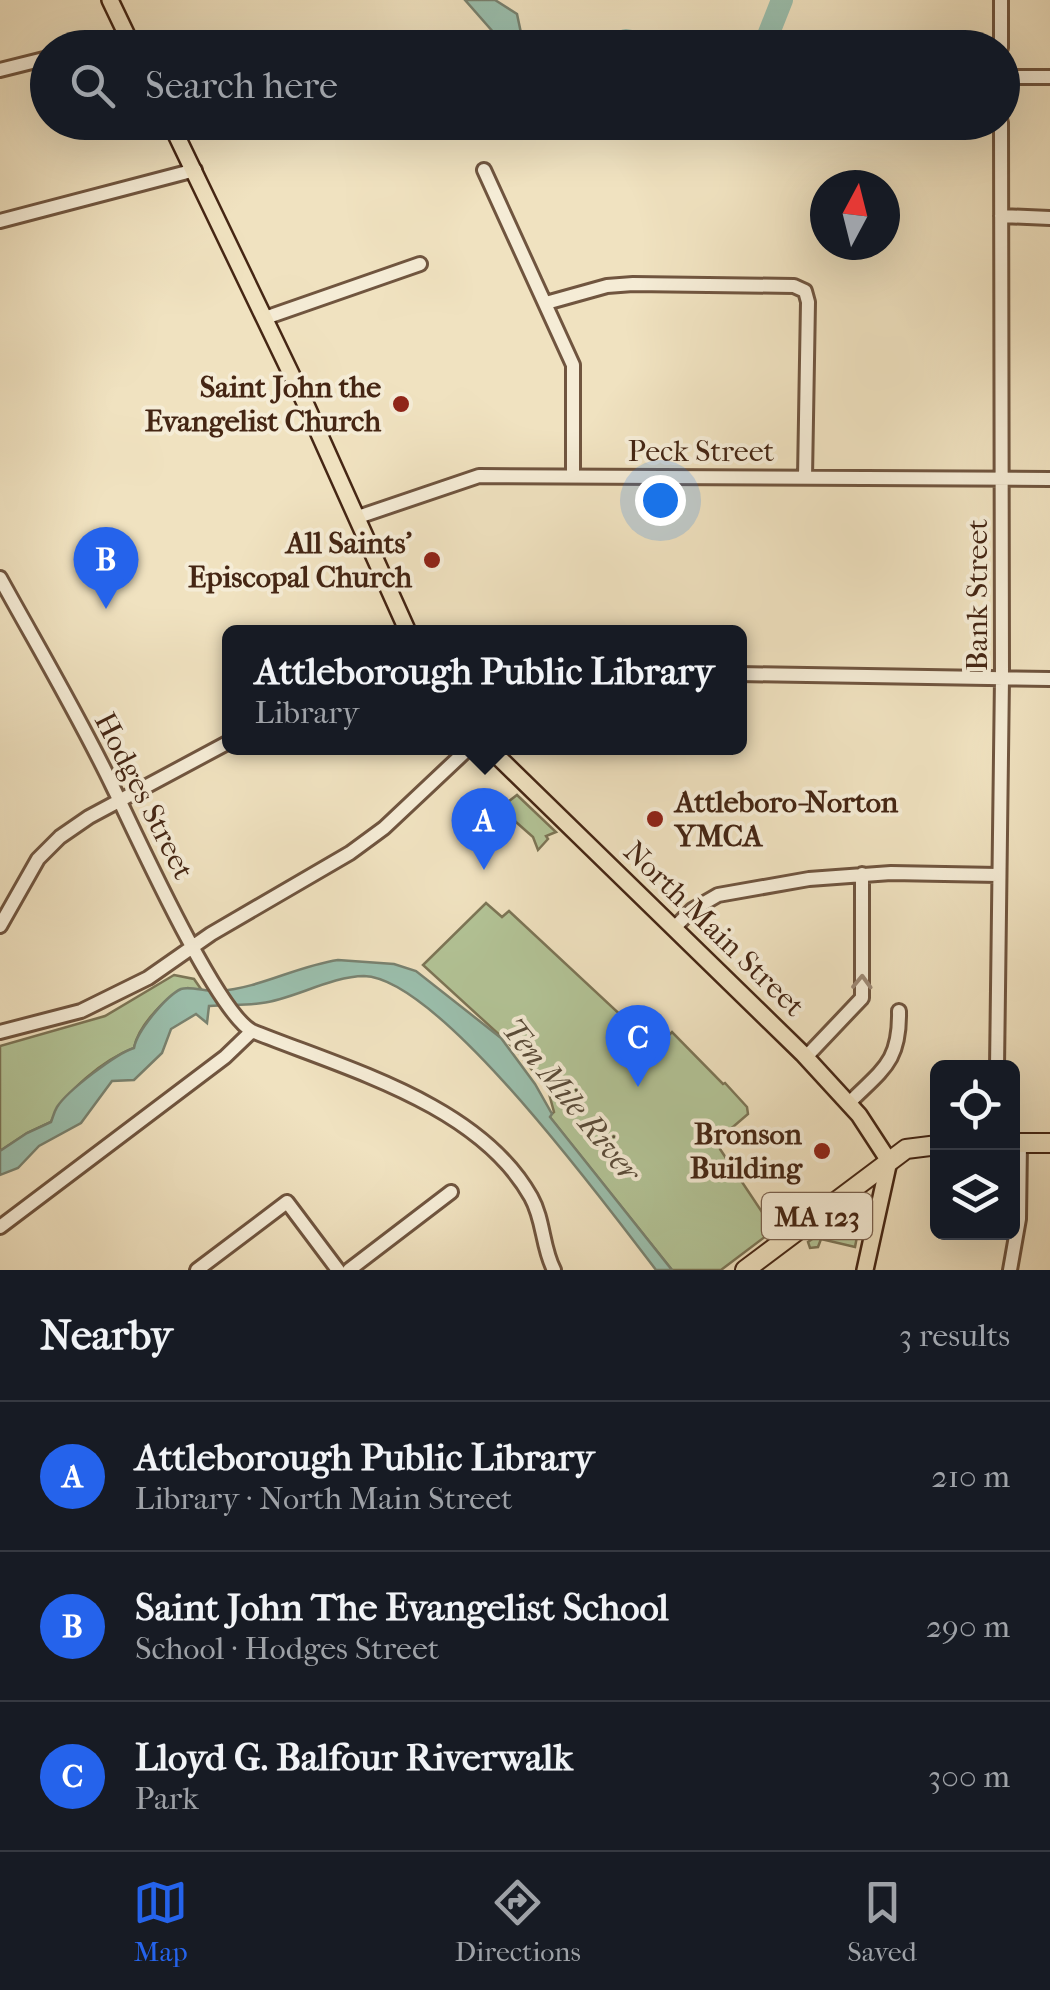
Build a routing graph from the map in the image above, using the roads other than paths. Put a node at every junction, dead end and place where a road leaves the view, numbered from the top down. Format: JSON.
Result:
{"nodes":[{"id":1,"x":110,"y":0,"type":"edge"},
{"id":2,"x":1001,"y":0,"type":"edge"},
{"id":3,"x":124,"y":30,"type":"edge"},
{"id":4,"x":1001,"y":30,"type":"edge"},
{"id":5,"x":30,"y":62,"type":"edge"},
{"id":6,"x":0,"y":70,"type":"edge"},
{"id":7,"x":1020,"y":77,"type":"edge"},
{"id":8,"x":1050,"y":78,"type":"edge"},
{"id":9,"x":179,"y":140,"type":"edge"},
{"id":10,"x":1001,"y":140,"type":"edge"},
{"id":11,"x":194,"y":170,"type":"junction"},
{"id":12,"x":484,"y":170,"type":"dead end"},
{"id":13,"x":1001,"y":216,"type":"junction"},
{"id":14,"x":1050,"y":218,"type":"edge"},
{"id":15,"x":0,"y":221,"type":"edge"},
{"id":16,"x":420,"y":264,"type":"dead end"},
{"id":17,"x":546,"y":303,"type":"junction"},
{"id":18,"x":265,"y":318,"type":"junction"},
{"id":19,"x":573,"y":475,"type":"junction"},
{"id":20,"x":805,"y":477,"type":"junction"},
{"id":21,"x":1002,"y":478,"type":"junction"},
{"id":22,"x":1050,"y":480,"type":"edge"},
{"id":23,"x":358,"y":517,"type":"junction"},
{"id":24,"x":0,"y":578,"type":"edge"},
{"id":25,"x":405,"y":625,"type":"edge"},
{"id":26,"x":747,"y":674,"type":"edge"},
{"id":27,"x":1002,"y":678,"type":"junction"},
{"id":28,"x":1050,"y":679,"type":"edge"},
{"id":29,"x":222,"y":746,"type":"edge"},
{"id":30,"x":462,"y":755,"type":"edge"},
{"id":31,"x":496,"y":755,"type":"edge"},
{"id":32,"x":119,"y":802,"type":"junction"},
{"id":33,"x":862,"y":874,"type":"junction"},
{"id":34,"x":998,"y":875,"type":"junction"},
{"id":35,"x":0,"y":926,"type":"edge"},
{"id":36,"x":674,"y":928,"type":"junction"},
{"id":37,"x":193,"y":946,"type":"junction"},
{"id":38,"x":899,"y":1011,"type":"dead end"},
{"id":39,"x":2,"y":1030,"type":"edge"},
{"id":40,"x":252,"y":1031,"type":"junction"},
{"id":41,"x":806,"y":1057,"type":"junction"},
{"id":42,"x":997,"y":1060,"type":"edge"},
{"id":43,"x":849,"y":1103,"type":"junction"},
{"id":44,"x":1020,"y":1143,"type":"edge"},
{"id":45,"x":1050,"y":1143,"type":"edge"},
{"id":46,"x":930,"y":1146,"type":"edge"},
{"id":47,"x":1016,"y":1150,"type":"edge"},
{"id":48,"x":889,"y":1162,"type":"junction"},
{"id":49,"x":451,"y":1192,"type":"dead end"},
{"id":50,"x":0,"y":1227,"type":"edge"},
{"id":51,"x":197,"y":1270,"type":"edge"},
{"id":52,"x":338,"y":1270,"type":"edge"},
{"id":53,"x":349,"y":1270,"type":"edge"},
{"id":54,"x":554,"y":1270,"type":"edge"},
{"id":55,"x":745,"y":1270,"type":"edge"},
{"id":56,"x":865,"y":1270,"type":"edge"},
{"id":57,"x":1010,"y":1270,"type":"edge"}],
"edges":[{"from":1,"to":3,"type":"main road"},
{"from":2,"to":4,"type":"street"},
{"from":5,"to":6,"type":"street"},
{"from":7,"to":8,"type":"street"},
{"from":9,"to":11,"type":"main road"},
{"from":10,"to":13,"type":"street","name":"Bank Street"},
{"from":11,"to":15,"type":"street"},
{"from":11,"to":18,"type":"main road"},
{"from":12,"to":17,"type":"street"},
{"from":13,"to":14,"type":"street"},
{"from":13,"to":21,"type":"street","name":"Bank Street"},
{"from":16,"to":18,"type":"street"},
{"from":17,"to":19,"type":"street"},
{"from":17,"to":20,"type":"street"},
{"from":18,"to":23,"type":"main road"},
{"from":19,"to":20,"type":"street","name":"Peck Street"},
{"from":19,"to":23,"type":"street","name":"Peck Street"},
{"from":20,"to":21,"type":"street","name":"Peck Street"},
{"from":21,"to":22,"type":"street","name":"Peck Street"},
{"from":21,"to":27,"type":"street","name":"Bank Street"},
{"from":23,"to":25,"type":"main road"},
{"from":24,"to":32,"type":"street","name":"Hodges Street"},
{"from":26,"to":27,"type":"street"},
{"from":27,"to":28,"type":"street"},
{"from":27,"to":34,"type":"street","name":"Bank Street"},
{"from":29,"to":32,"type":"street"},
{"from":30,"to":37,"type":"street"},
{"from":31,"to":36,"type":"main road","name":"North Main Street"},
{"from":32,"to":35,"type":"street"},
{"from":32,"to":37,"type":"street","name":"Hodges Street"},
{"from":33,"to":34,"type":"street"},
{"from":33,"to":36,"type":"street"},
{"from":41,"to":33,"type":"street","one_way":true},
{"from":34,"to":42,"type":"street","name":"Bank Street"},
{"from":36,"to":41,"type":"main road","name":"North Main Street"},
{"from":37,"to":39,"type":"street"},
{"from":37,"to":40,"type":"street","name":"Hodges Street"},
{"from":38,"to":43,"type":"street"},
{"from":40,"to":50,"type":"street"},
{"from":40,"to":54,"type":"street"},
{"from":41,"to":43,"type":"main road","name":"North Main Street"},
{"from":43,"to":48,"type":"main road","name":"North Main Street"},
{"from":44,"to":45,"type":"highway"},
{"from":46,"to":48,"type":"highway","number":"MA 123"},
{"from":47,"to":57,"type":"street"},
{"from":48,"to":55,"type":"highway","number":"MA 123"},
{"from":48,"to":56,"type":"main road"},
{"from":49,"to":53,"type":"street"},
{"from":51,"to":52,"type":"street"}]}
